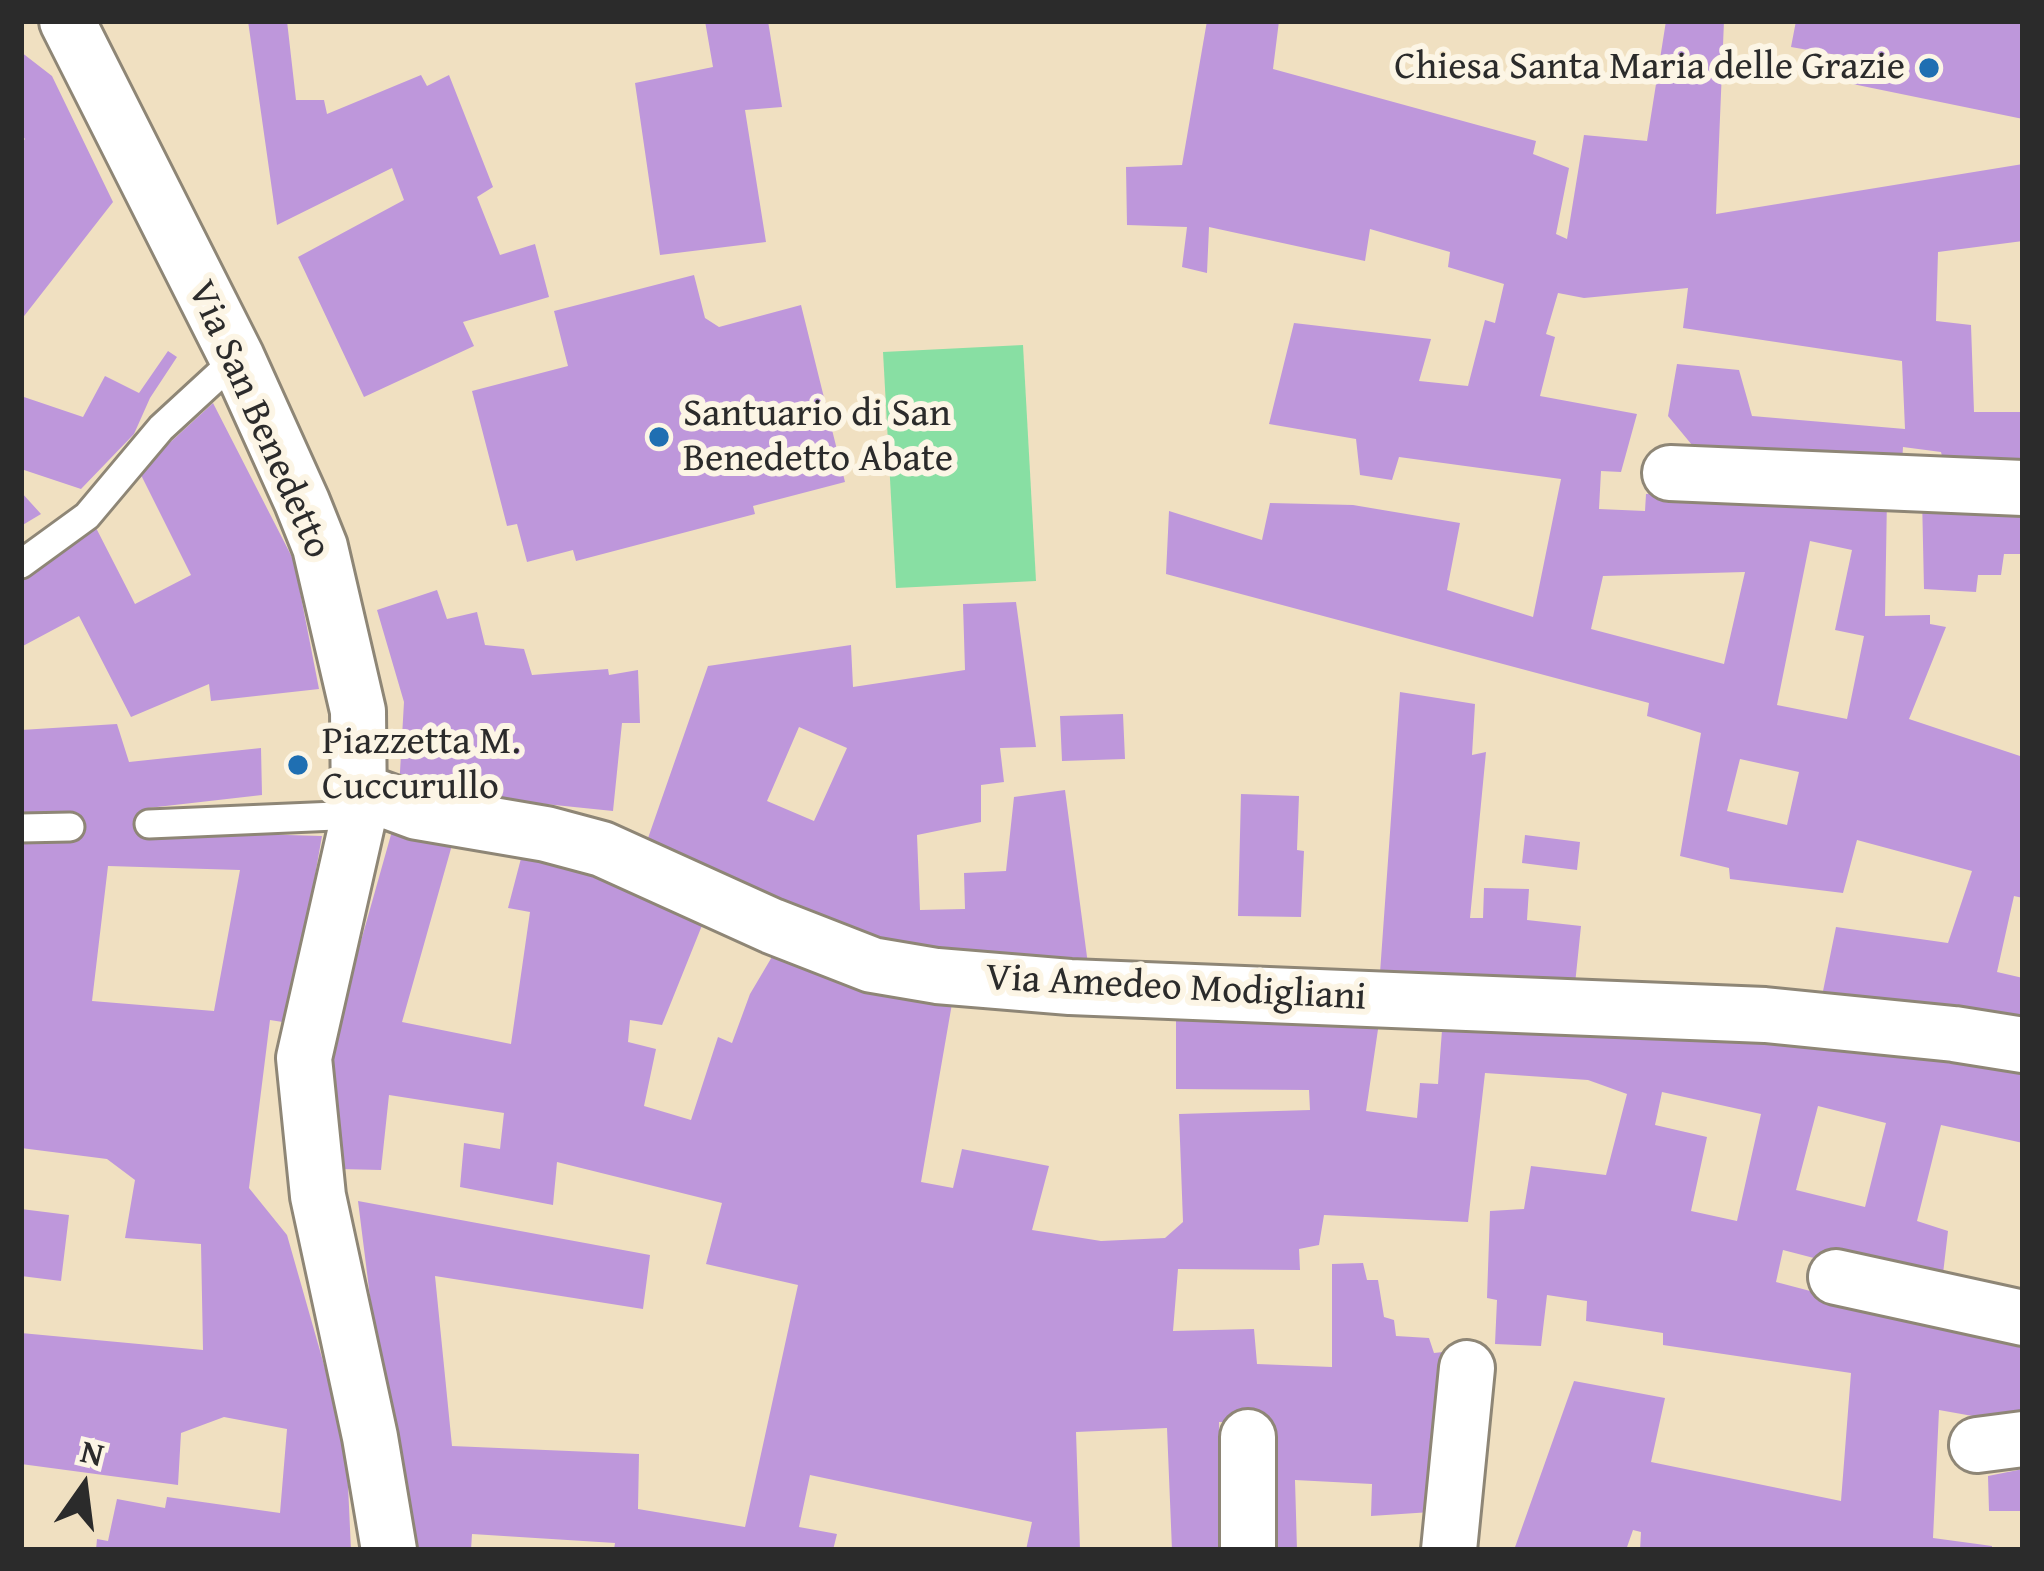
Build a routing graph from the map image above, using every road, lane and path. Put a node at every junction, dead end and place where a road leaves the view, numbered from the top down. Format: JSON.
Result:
{"nodes":[{"id":1,"x":67,"y":21,"type":"edge"},
{"id":2,"x":237,"y":358,"type":"junction"},
{"id":3,"x":1670,"y":473,"type":"dead end"},
{"id":4,"x":2023,"y":488,"type":"edge"},
{"id":5,"x":21,"y":564,"type":"edge"},
{"id":6,"x":360,"y":803,"type":"junction"},
{"id":7,"x":149,"y":824,"type":"dead end"},
{"id":8,"x":70,"y":826,"type":"dead end"},
{"id":9,"x":21,"y":828,"type":"edge"},
{"id":10,"x":2023,"y":1046,"type":"edge"},
{"id":11,"x":1836,"y":1277,"type":"dead end"},
{"id":12,"x":2023,"y":1318,"type":"edge"},
{"id":13,"x":1468,"y":1368,"type":"dead end"},
{"id":14,"x":1248,"y":1437,"type":"dead end"},
{"id":15,"x":389,"y":1550,"type":"edge"},
{"id":16,"x":1248,"y":1550,"type":"edge"},
{"id":17,"x":1449,"y":1550,"type":"edge"}],
"edges":[{"from":1,"to":2,"type":"street","name":"Via San Benedetto"},
{"from":2,"to":5,"type":"lane"},
{"from":2,"to":6,"type":"street","name":"Via San Benedetto"},
{"from":3,"to":4,"type":"street"},
{"from":6,"to":7,"type":"lane"},
{"from":6,"to":10,"type":"street","name":"Via Amedeo Modigliani"},
{"from":6,"to":15,"type":"street","name":"Via San Benedetto"},
{"from":8,"to":9,"type":"lane"},
{"from":11,"to":12,"type":"street"},
{"from":13,"to":17,"type":"street"},
{"from":14,"to":16,"type":"street"}]}
